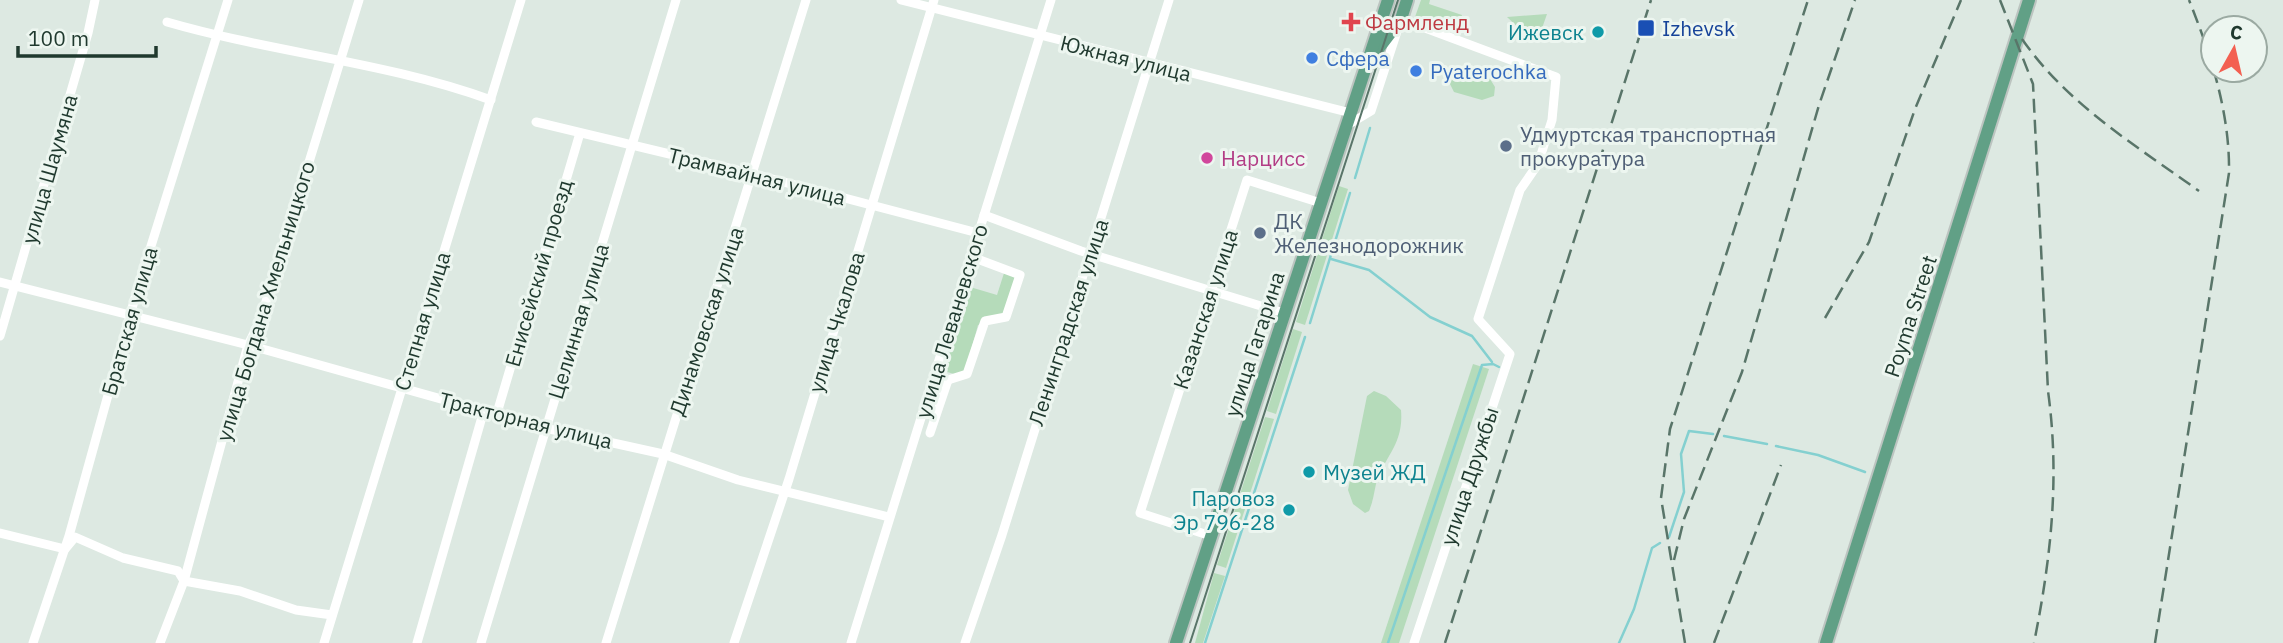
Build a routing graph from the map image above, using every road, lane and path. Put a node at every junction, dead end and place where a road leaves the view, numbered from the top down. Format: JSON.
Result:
{"nodes":[{"id":1,"x":95,"y":0,"type":"edge"},
{"id":2,"x":228,"y":0,"type":"edge"},
{"id":3,"x":359,"y":0,"type":"edge"},
{"id":4,"x":522,"y":0,"type":"edge"},
{"id":5,"x":676,"y":0,"type":"edge"},
{"id":6,"x":806,"y":0,"type":"edge"},
{"id":7,"x":901,"y":0,"type":"edge"},
{"id":8,"x":1051,"y":0,"type":"edge"},
{"id":9,"x":1169,"y":0,"type":"edge"},
{"id":10,"x":1388,"y":0,"type":"edge"},
{"id":11,"x":1408,"y":0,"type":"edge"},
{"id":12,"x":2029,"y":0,"type":"edge"},
{"id":13,"x":933,"y":4,"type":"edge"},
{"id":14,"x":1401,"y":19,"type":"junction"},
{"id":15,"x":167,"y":22,"type":"dead end"},
{"id":16,"x":1040,"y":36,"type":"junction"},
{"id":17,"x":217,"y":37,"type":"junction"},
{"id":18,"x":1369,"y":58,"type":"junction"},
{"id":19,"x":340,"y":61,"type":"junction"},
{"id":20,"x":1149,"y":64,"type":"junction"},
{"id":21,"x":491,"y":100,"type":"junction"},
{"id":22,"x":1351,"y":113,"type":"junction"},
{"id":23,"x":536,"y":122,"type":"dead end"},
{"id":24,"x":1346,"y":126,"type":"junction"},
{"id":25,"x":580,"y":133,"type":"junction"},
{"id":26,"x":630,"y":145,"type":"junction"},
{"id":27,"x":753,"y":174,"type":"junction"},
{"id":28,"x":1321,"y":203,"type":"junction"},
{"id":29,"x":872,"y":204,"type":"junction"},
{"id":30,"x":984,"y":215,"type":"junction"},
{"id":31,"x":978,"y":233,"type":"junction"},
{"id":32,"x":1090,"y":253,"type":"junction"},
{"id":33,"x":972,"y":257,"type":"junction"},
{"id":34,"x":0,"y":282,"type":"edge"},
{"id":35,"x":16,"y":284,"type":"junction"},
{"id":36,"x":1210,"y":290,"type":"junction"},
{"id":37,"x":1284,"y":313,"type":"junction"},
{"id":38,"x":132,"y":317,"type":"junction"},
{"id":39,"x":0,"y":336,"type":"edge"},
{"id":40,"x":248,"y":345,"type":"junction"},
{"id":41,"x":935,"y":375,"type":"junction"},
{"id":42,"x":948,"y":380,"type":"junction"},
{"id":43,"x":401,"y":388,"type":"junction"},
{"id":44,"x":484,"y":410,"type":"junction"},
{"id":45,"x":497,"y":413,"type":"junction"},
{"id":46,"x":545,"y":428,"type":"junction"},
{"id":47,"x":930,"y":433,"type":"dead end"},
{"id":48,"x":663,"y":454,"type":"junction"},
{"id":49,"x":785,"y":490,"type":"junction"},
{"id":50,"x":889,"y":516,"type":"junction"},
{"id":51,"x":0,"y":533,"type":"edge"},
{"id":52,"x":1211,"y":536,"type":"junction"},
{"id":53,"x":63,"y":547,"type":"junction"},
{"id":54,"x":184,"y":580,"type":"junction"},
{"id":55,"x":332,"y":615,"type":"junction"},
{"id":56,"x":33,"y":643,"type":"edge"},
{"id":57,"x":160,"y":643,"type":"edge"},
{"id":58,"x":324,"y":643,"type":"edge"},
{"id":59,"x":417,"y":643,"type":"edge"},
{"id":60,"x":481,"y":643,"type":"edge"},
{"id":61,"x":606,"y":643,"type":"edge"},
{"id":62,"x":734,"y":643,"type":"edge"},
{"id":63,"x":851,"y":643,"type":"edge"},
{"id":64,"x":965,"y":643,"type":"edge"},
{"id":65,"x":1176,"y":643,"type":"edge"},
{"id":66,"x":1414,"y":643,"type":"edge"},
{"id":67,"x":1826,"y":643,"type":"edge"}],
"edges":[{"from":1,"to":35,"type":"street","name":"улица Шаумяна"},
{"from":2,"to":17,"type":"street","name":"Братская улица"},
{"from":3,"to":19,"type":"street","name":"улица Богдана Хмельницкого"},
{"from":4,"to":21,"type":"street","name":"Степная улица"},
{"from":5,"to":26,"type":"street","name":"Целинная улица"},
{"from":6,"to":27,"type":"street","name":"Динамовская улица"},
{"from":7,"to":13,"type":"street","name":"Южная улица"},
{"from":8,"to":16,"type":"street","name":"улица Леваневского"},
{"from":9,"to":20,"type":"street","name":"Ленинградская улица"},
{"from":10,"to":18,"type":"main road","name":"улица Гагарина"},
{"from":11,"to":14,"type":"main road","name":"улица Гагарина"},
{"from":12,"to":67,"type":"main road","name":"Poyma Street"},
{"from":13,"to":16,"type":"street","name":"Южная улица"},
{"from":13,"to":29,"type":"street","name":"улица Чкалова"},
{"from":14,"to":18,"type":"main road","name":"улица Гагарина"},
{"from":14,"to":24,"type":"street"},
{"from":14,"to":66,"type":"street","name":"улица Дружбы"},
{"from":15,"to":17,"type":"street"},
{"from":16,"to":20,"type":"street","name":"Южная улица"},
{"from":16,"to":30,"type":"street","name":"улица Леваневского"},
{"from":17,"to":19,"type":"street"},
{"from":17,"to":38,"type":"street","name":"Братская улица"},
{"from":18,"to":22,"type":"main road","name":"улица Гагарина"},
{"from":19,"to":21,"type":"street"},
{"from":19,"to":40,"type":"street","name":"улица Богдана Хмельницкого"},
{"from":20,"to":22,"type":"street","name":"Южная улица"},
{"from":20,"to":32,"type":"street","name":"Ленинградская улица"},
{"from":21,"to":43,"type":"street","name":"Степная улица"},
{"from":22,"to":24,"type":"main road","name":"улица Гагарина"},
{"from":23,"to":25,"type":"street","name":"Трамвайная улица"},
{"from":24,"to":28,"type":"main road","name":"улица Гагарина"},
{"from":25,"to":26,"type":"street","name":"Трамвайная улица"},
{"from":25,"to":45,"type":"street","name":"Енисейский проезд"},
{"from":26,"to":27,"type":"street","name":"Трамвайная улица"},
{"from":26,"to":46,"type":"street","name":"Целинная улица"},
{"from":27,"to":29,"type":"street","name":"Трамвайная улица"},
{"from":27,"to":48,"type":"street","name":"Динамовская улица"},
{"from":28,"to":36,"type":"street","name":"Казанская улица"},
{"from":28,"to":37,"type":"main road","name":"улица Гагарина"},
{"from":29,"to":31,"type":"street","name":"Трамвайная улица"},
{"from":29,"to":49,"type":"street","name":"улица Чкалова"},
{"from":30,"to":31,"type":"street","name":"улица Леваневского"},
{"from":30,"to":32,"type":"street"},
{"from":31,"to":33,"type":"street","name":"улица Леваневского"},
{"from":32,"to":36,"type":"street"},
{"from":32,"to":64,"type":"street","name":"Ленинградская улица"},
{"from":33,"to":41,"type":"street","name":"улица Леваневского"},
{"from":33,"to":42,"type":"street"},
{"from":34,"to":35,"type":"street","name":"Тракторная улица"},
{"from":35,"to":38,"type":"street","name":"Тракторная улица"},
{"from":35,"to":39,"type":"street","name":"улица Шаумяна"},
{"from":36,"to":37,"type":"street"},
{"from":36,"to":52,"type":"street","name":"Казанская улица"},
{"from":37,"to":52,"type":"main road","name":"улица Гагарина"},
{"from":38,"to":40,"type":"street","name":"Тракторная улица"},
{"from":38,"to":53,"type":"street","name":"Братская улица"},
{"from":40,"to":43,"type":"street","name":"Тракторная улица"},
{"from":40,"to":54,"type":"street","name":"улица Богдана Хмельницкого"},
{"from":41,"to":42,"type":"street"},
{"from":41,"to":50,"type":"street","name":"улица Леваневского"},
{"from":42,"to":47,"type":"street"},
{"from":43,"to":44,"type":"street","name":"Тракторная улица"},
{"from":43,"to":55,"type":"street","name":"Степная улица"},
{"from":44,"to":45,"type":"street","name":"Тракторная улица"},
{"from":44,"to":59,"type":"street"},
{"from":45,"to":46,"type":"street","name":"Тракторная улица"},
{"from":46,"to":48,"type":"street","name":"Тракторная улица"},
{"from":46,"to":60,"type":"street","name":"Целинная улица"},
{"from":48,"to":49,"type":"street","name":"Тракторная улица"},
{"from":48,"to":61,"type":"street","name":"Динамовская улица"},
{"from":49,"to":50,"type":"street","name":"Тракторная улица"},
{"from":49,"to":62,"type":"street","name":"улица Чкалова"},
{"from":50,"to":63,"type":"street","name":"улица Леваневского"},
{"from":51,"to":53,"type":"street"},
{"from":52,"to":65,"type":"main road","name":"улица Гагарина"},
{"from":53,"to":54,"type":"street"},
{"from":53,"to":56,"type":"street","name":"Братская улица"},
{"from":54,"to":55,"type":"street"},
{"from":54,"to":57,"type":"street","name":"улица Богдана Хмельницкого"},
{"from":55,"to":58,"type":"street","name":"Степная улица"}]}
